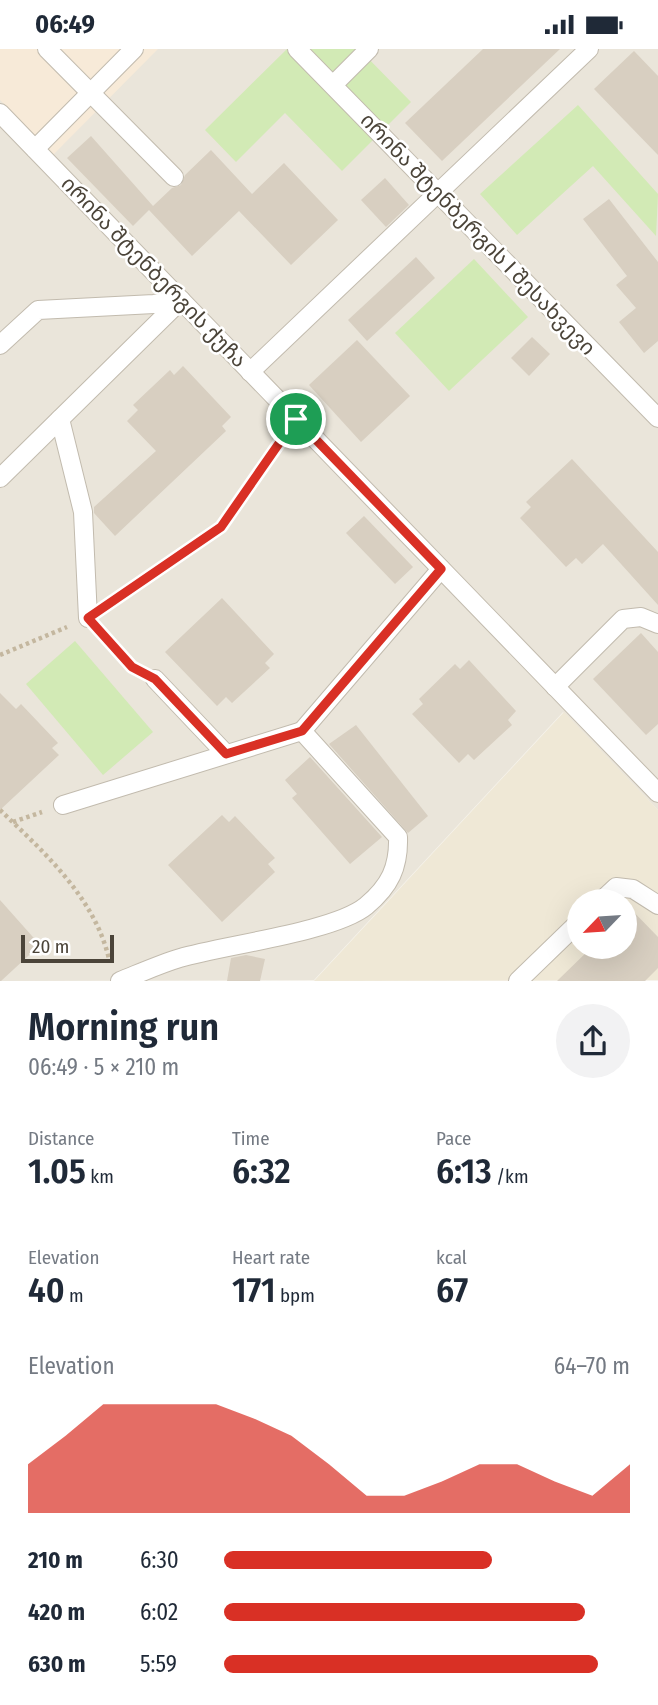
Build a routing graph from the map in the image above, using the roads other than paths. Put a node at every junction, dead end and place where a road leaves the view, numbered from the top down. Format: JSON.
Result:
{"nodes":[{"id":1,"x":47,"y":49,"type":"edge"},
{"id":2,"x":134,"y":49,"type":"edge"},
{"id":3,"x":297,"y":49,"type":"edge"},
{"id":4,"x":369,"y":49,"type":"edge"},
{"id":5,"x":584,"y":51,"type":"edge"},
{"id":6,"x":332,"y":85,"type":"junction"},
{"id":7,"x":91,"y":93,"type":"junction"},
{"id":8,"x":0,"y":113,"type":"edge"},
{"id":9,"x":35,"y":149,"type":"junction"},
{"id":10,"x":174,"y":177,"type":"dead end"},
{"id":11,"x":438,"y":194,"type":"junction"},
{"id":12,"x":181,"y":300,"type":"junction"},
{"id":13,"x":0,"y":345,"type":"edge"},
{"id":14,"x":250,"y":372,"type":"junction"},
{"id":15,"x":658,"y":418,"type":"edge"},
{"id":16,"x":60,"y":419,"type":"junction"},
{"id":17,"x":0,"y":478,"type":"edge"},
{"id":18,"x":441,"y":569,"type":"junction"},
{"id":19,"x":88,"y":618,"type":"road end"},
{"id":20,"x":658,"y":624,"type":"edge"},
{"id":21,"x":155,"y":679,"type":"road end"},
{"id":22,"x":555,"y":687,"type":"junction"},
{"id":23,"x":302,"y":731,"type":"junction"},
{"id":24,"x":226,"y":754,"type":"junction"},
{"id":25,"x":658,"y":793,"type":"edge"},
{"id":26,"x":63,"y":805,"type":"dead end"},
{"id":27,"x":614,"y":889,"type":"edge"},
{"id":28,"x":633,"y":889,"type":"edge"},
{"id":29,"x":637,"y":892,"type":"edge"},
{"id":30,"x":658,"y":905,"type":"edge"},
{"id":31,"x":567,"y":934,"type":"edge"},
{"id":32,"x":116,"y":975,"type":"edge"},
{"id":33,"x":518,"y":981,"type":"edge"}],
"edges":[{"from":1,"to":7,"type":"lane"},
{"from":2,"to":7,"type":"lane"},
{"from":3,"to":6,"type":"lane","name":"ირინა შტენბერგის I შესახვევი"},
{"from":4,"to":6,"type":"lane"},
{"from":5,"to":11,"type":"lane"},
{"from":6,"to":11,"type":"lane","name":"ირინა შტენბერგის I შესახვევი"},
{"from":7,"to":9,"type":"lane"},
{"from":7,"to":10,"type":"lane"},
{"from":8,"to":9,"type":"lane","name":"ირინა შტენბერგის ქუჩა"},
{"from":9,"to":12,"type":"lane","name":"ირინა შტენბერგის ქუჩა"},
{"from":11,"to":14,"type":"lane"},
{"from":11,"to":15,"type":"lane","name":"ირინა შტენბერგის I შესახვევი"},
{"from":12,"to":13,"type":"lane"},
{"from":12,"to":14,"type":"lane","name":"ირინა შტენბერგის ქუჩა"},
{"from":12,"to":16,"type":"lane"},
{"from":14,"to":18,"type":"lane","name":"ირინა შტენბერგის ქუჩა"},
{"from":16,"to":17,"type":"lane"},
{"from":16,"to":19,"type":"lane"},
{"from":18,"to":22,"type":"lane","name":"ირინა შტენბერგის ქუჩა"},
{"from":18,"to":23,"type":"lane"},
{"from":20,"to":22,"type":"lane"},
{"from":21,"to":24,"type":"lane"},
{"from":22,"to":25,"type":"lane","name":"ირინა შტენბერგის ქუჩა"},
{"from":23,"to":24,"type":"lane"},
{"from":23,"to":32,"type":"lane"},
{"from":24,"to":26,"type":"lane"},
{"from":27,"to":28,"type":"lane"},
{"from":29,"to":30,"type":"lane"},
{"from":31,"to":33,"type":"lane"}]}
